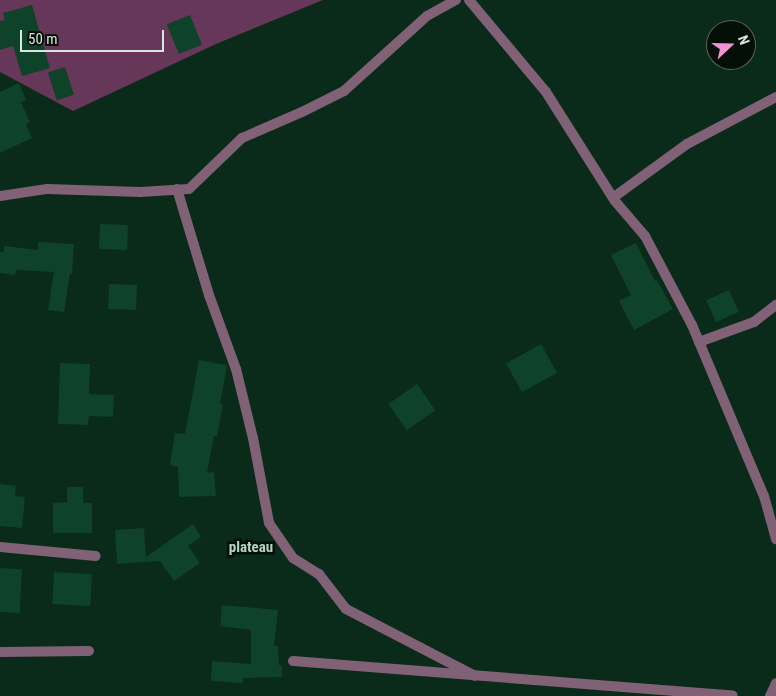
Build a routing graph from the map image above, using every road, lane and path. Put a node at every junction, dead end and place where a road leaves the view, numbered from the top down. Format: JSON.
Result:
{"nodes":[{"id":1,"x":456,"y":0,"type":"edge"},
{"id":2,"x":469,"y":0,"type":"edge"},
{"id":3,"x":776,"y":97,"type":"edge"},
{"id":4,"x":177,"y":189,"type":"junction"},
{"id":5,"x":0,"y":196,"type":"edge"},
{"id":6,"x":614,"y":198,"type":"junction"},
{"id":7,"x":776,"y":305,"type":"edge"},
{"id":8,"x":699,"y":342,"type":"junction"},
{"id":9,"x":776,"y":539,"type":"edge"},
{"id":10,"x":0,"y":547,"type":"edge"},
{"id":11,"x":96,"y":556,"type":"dead end"},
{"id":12,"x":89,"y":651,"type":"dead end"},
{"id":13,"x":0,"y":652,"type":"edge"},
{"id":14,"x":293,"y":662,"type":"dead end"},
{"id":15,"x":475,"y":676,"type":"junction"},
{"id":16,"x":776,"y":683,"type":"edge"},
{"id":17,"x":733,"y":696,"type":"edge"},
{"id":18,"x":770,"y":696,"type":"edge"}],
"edges":[{"from":1,"to":4,"type":"street"},
{"from":2,"to":6,"type":"street"},
{"from":3,"to":6,"type":"street"},
{"from":4,"to":5,"type":"street"},
{"from":4,"to":15,"type":"street"},
{"from":6,"to":8,"type":"street"},
{"from":7,"to":8,"type":"street"},
{"from":8,"to":9,"type":"street"},
{"from":10,"to":11,"type":"street"},
{"from":12,"to":13,"type":"street"},
{"from":14,"to":15,"type":"street"},
{"from":15,"to":17,"type":"street"},
{"from":16,"to":18,"type":"street"}]}
